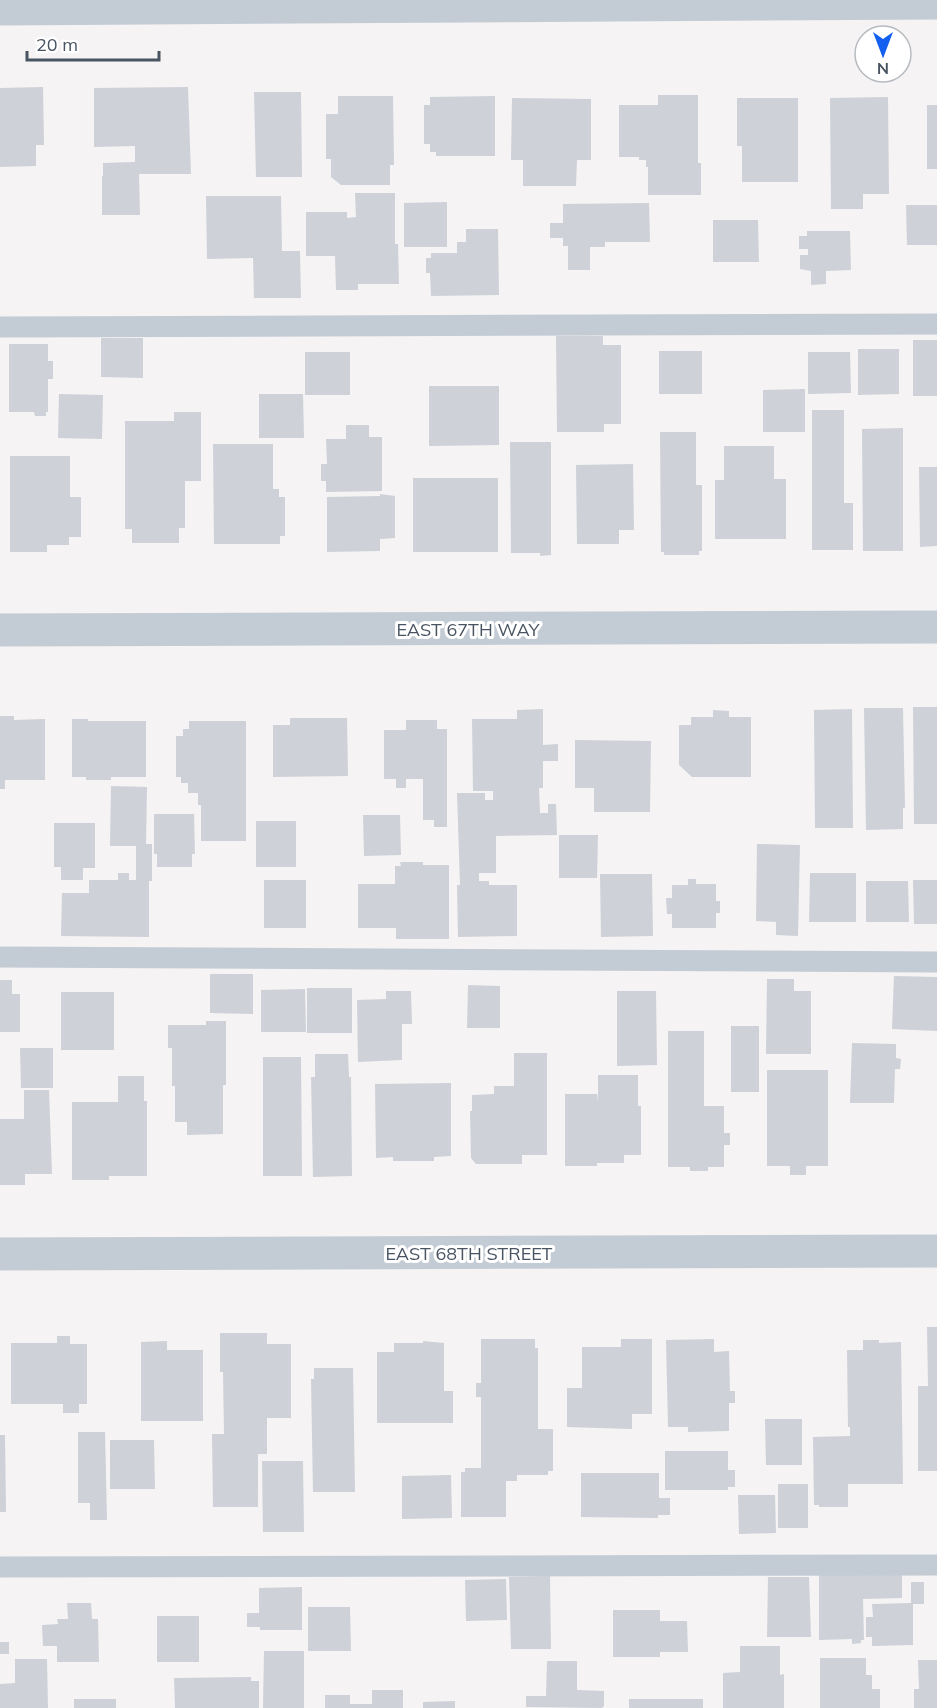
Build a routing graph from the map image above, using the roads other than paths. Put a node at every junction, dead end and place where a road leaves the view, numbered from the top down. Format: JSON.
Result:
{"nodes":[{"id":1,"x":937,"y":3,"type":"edge"},
{"id":2,"x":0,"y":9,"type":"edge"},
{"id":3,"x":937,"y":324,"type":"edge"},
{"id":4,"x":0,"y":327,"type":"edge"},
{"id":5,"x":937,"y":627,"type":"edge"},
{"id":6,"x":0,"y":630,"type":"edge"},
{"id":7,"x":0,"y":957,"type":"edge"},
{"id":8,"x":937,"y":962,"type":"edge"},
{"id":9,"x":937,"y":1251,"type":"edge"},
{"id":10,"x":0,"y":1254,"type":"edge"},
{"id":11,"x":937,"y":1565,"type":"edge"},
{"id":12,"x":0,"y":1567,"type":"edge"}],
"edges":[{"from":1,"to":2,"type":"street"},
{"from":3,"to":4,"type":"lane"},
{"from":5,"to":6,"type":"street","name":"EAST 67TH WAY"},
{"from":7,"to":8,"type":"lane"},
{"from":9,"to":10,"type":"street","name":"EAST 68TH STREET"},
{"from":11,"to":12,"type":"lane"}]}
